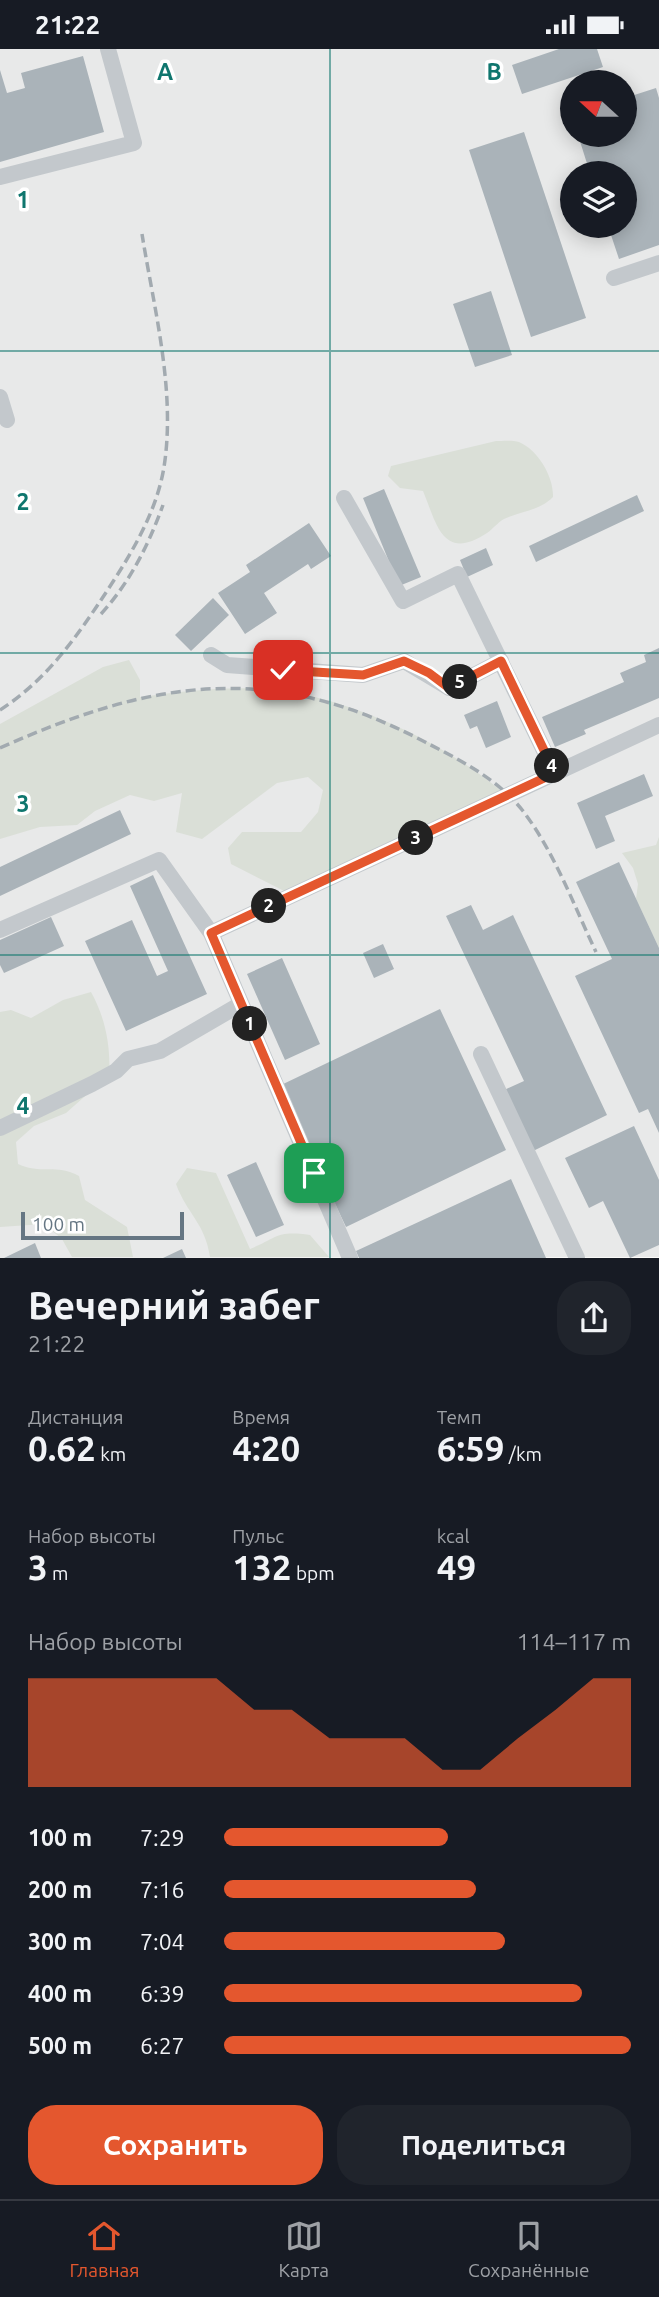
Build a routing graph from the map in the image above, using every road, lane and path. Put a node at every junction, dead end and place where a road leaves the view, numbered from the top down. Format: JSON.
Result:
{"nodes":[{"id":1,"x":108,"y":49,"type":"edge"},
{"id":2,"x":0,"y":177,"type":"edge"},
{"id":3,"x":659,"y":263,"type":"edge"},
{"id":4,"x":614,"y":278,"type":"dead end"},
{"id":5,"x":0,"y":397,"type":"edge"},
{"id":6,"x":7,"y":420,"type":"dead end"},
{"id":7,"x":344,"y":498,"type":"dead end"},
{"id":8,"x":211,"y":655,"type":"dead end"},
{"id":9,"x":501,"y":661,"type":"junction"},
{"id":10,"x":659,"y":725,"type":"edge"},
{"id":11,"x":555,"y":773,"type":"junction"},
{"id":12,"x":0,"y":930,"type":"edge"},
{"id":13,"x":211,"y":933,"type":"junction"},
{"id":14,"x":242,"y":1004,"type":"junction"},
{"id":15,"x":481,"y":1054,"type":"dead end"},
{"id":16,"x":0,"y":1128,"type":"edge"},
{"id":17,"x":350,"y":1258,"type":"edge"},
{"id":18,"x":577,"y":1258,"type":"edge"}],
"edges":[{"from":1,"to":2,"type":"lane"},
{"from":3,"to":4,"type":"lane"},
{"from":5,"to":6,"type":"lane"},
{"from":7,"to":9,"type":"lane"},
{"from":8,"to":9,"type":"lane"},
{"from":9,"to":11,"type":"lane"},
{"from":10,"to":11,"type":"lane"},
{"from":11,"to":13,"type":"lane"},
{"from":12,"to":13,"type":"lane"},
{"from":13,"to":14,"type":"lane"},
{"from":14,"to":16,"type":"lane"},
{"from":14,"to":17,"type":"lane"},
{"from":15,"to":18,"type":"lane"}]}
